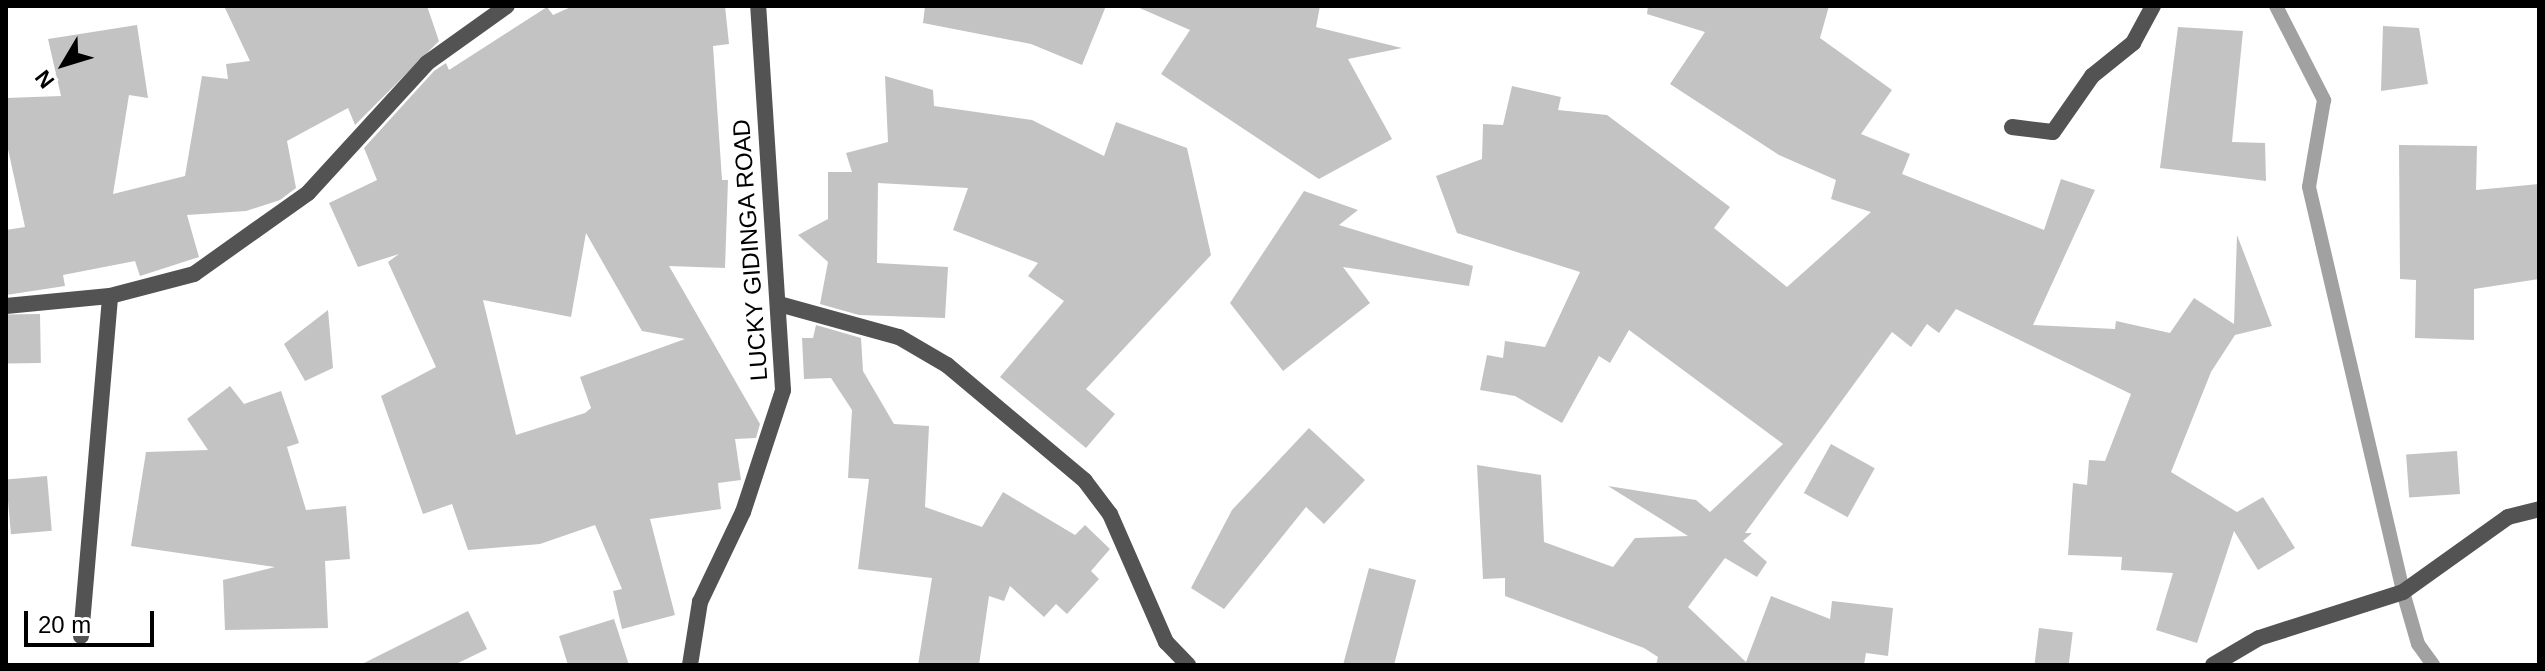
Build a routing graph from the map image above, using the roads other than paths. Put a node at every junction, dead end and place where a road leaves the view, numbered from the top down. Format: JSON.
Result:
{"nodes":[{"id":1,"x":507,"y":6,"type":"edge"},
{"id":2,"x":758,"y":6,"type":"edge"},
{"id":3,"x":2153,"y":6,"type":"edge"},
{"id":4,"x":2012,"y":127,"type":"dead end"},
{"id":5,"x":110,"y":296,"type":"junction"},
{"id":6,"x":779,"y":304,"type":"junction"},
{"id":7,"x":6,"y":306,"type":"edge"},
{"id":8,"x":2539,"y":509,"type":"edge"},
{"id":9,"x":81,"y":636,"type":"dead end"},
{"id":10,"x":690,"y":665,"type":"edge"},
{"id":11,"x":1188,"y":665,"type":"edge"},
{"id":12,"x":2213,"y":665,"type":"edge"}],
"edges":[{"from":1,"to":5,"type":"street"},
{"from":2,"to":6,"type":"street","name":"LUCKY GIDINGA ROAD"},
{"from":3,"to":4,"type":"street"},
{"from":5,"to":7,"type":"street"},
{"from":5,"to":9,"type":"street"},
{"from":6,"to":10,"type":"street","name":"LUCKY GIDINGA ROAD"},
{"from":6,"to":11,"type":"street"},
{"from":8,"to":12,"type":"street"}]}
